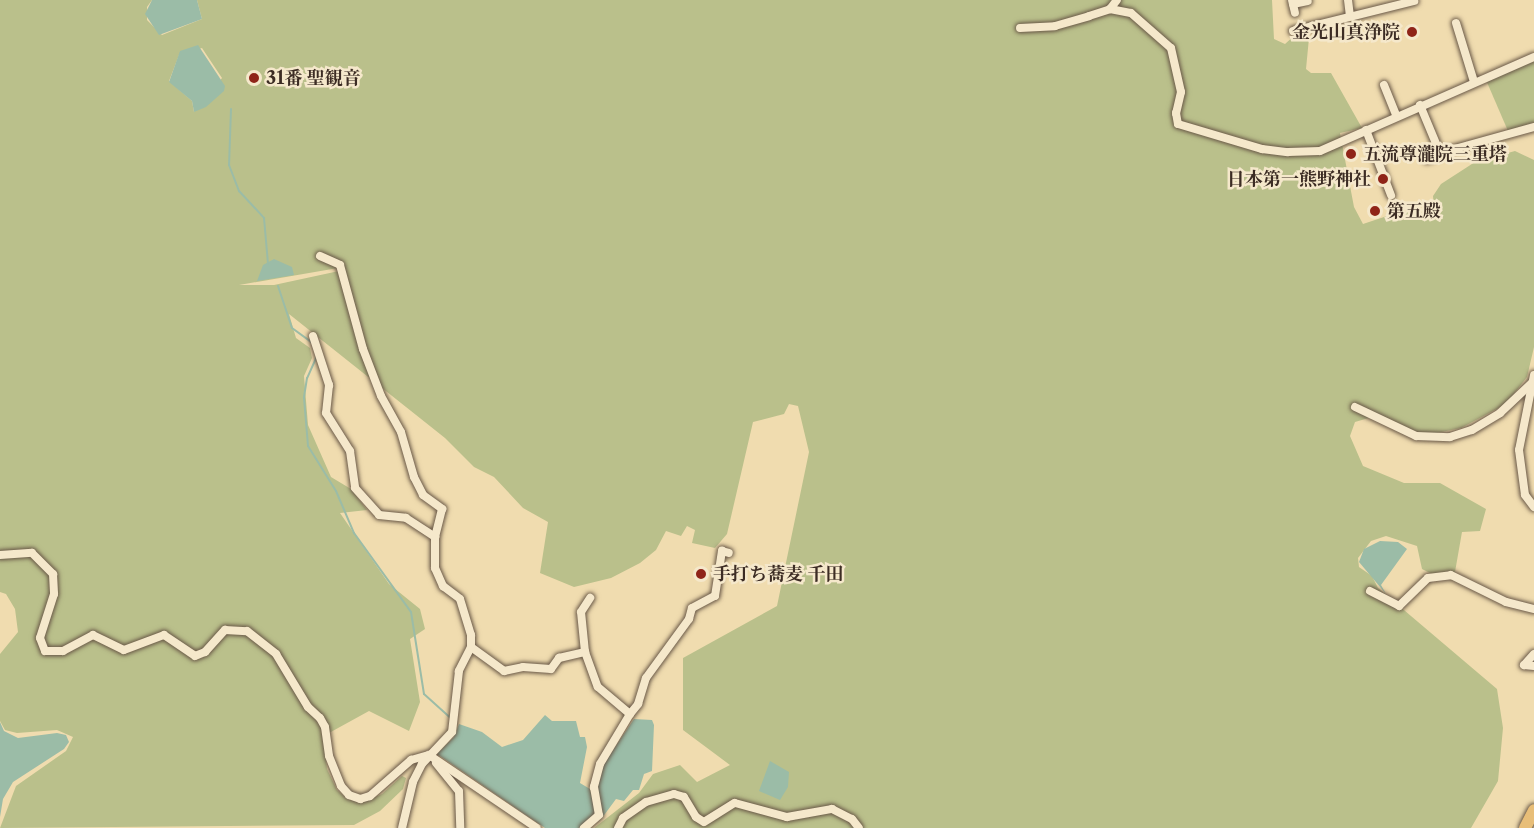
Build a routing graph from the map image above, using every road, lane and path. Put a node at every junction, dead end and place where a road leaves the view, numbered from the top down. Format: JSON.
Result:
{"nodes":[{"id":1,"x":1117,"y":0,"type":"edge"},
{"id":2,"x":1348,"y":0,"type":"edge"},
{"id":3,"x":1415,"y":0,"type":"edge"},
{"id":4,"x":1308,"y":1,"type":"edge"},
{"id":5,"x":1293,"y":2,"type":"edge"},
{"id":6,"x":1110,"y":9,"type":"junction"},
{"id":7,"x":1295,"y":13,"type":"dead end"},
{"id":8,"x":1350,"y":16,"type":"junction"},
{"id":9,"x":1456,"y":23,"type":"dead end"},
{"id":10,"x":1020,"y":28,"type":"dead end"},
{"id":11,"x":1293,"y":31,"type":"dead end"},
{"id":12,"x":1533,"y":58,"type":"edge"},
{"id":13,"x":1474,"y":82,"type":"junction"},
{"id":14,"x":1383,"y":85,"type":"dead end"},
{"id":15,"x":1420,"y":105,"type":"junction"},
{"id":16,"x":1396,"y":115,"type":"junction"},
{"id":17,"x":1534,"y":127,"type":"edge"},
{"id":18,"x":1366,"y":130,"type":"junction"},
{"id":19,"x":1440,"y":153,"type":"junction"},
{"id":20,"x":1427,"y":159,"type":"dead end"},
{"id":21,"x":1391,"y":195,"type":"dead end"},
{"id":22,"x":320,"y":256,"type":"dead end"},
{"id":23,"x":313,"y":336,"type":"dead end"},
{"id":24,"x":1534,"y":375,"type":"edge"},
{"id":25,"x":1534,"y":381,"type":"edge"},
{"id":26,"x":1354,"y":407,"type":"dead end"},
{"id":27,"x":1531,"y":411,"type":"edge"},
{"id":28,"x":1534,"y":507,"type":"edge"},
{"id":29,"x":435,"y":537,"type":"junction"},
{"id":30,"x":729,"y":553,"type":"dead end"},
{"id":31,"x":0,"y":555,"type":"edge"},
{"id":32,"x":1370,"y":591,"type":"dead end"},
{"id":33,"x":590,"y":598,"type":"dead end"},
{"id":34,"x":1534,"y":609,"type":"edge"},
{"id":35,"x":471,"y":648,"type":"junction"},
{"id":36,"x":585,"y":652,"type":"junction"},
{"id":37,"x":1534,"y":654,"type":"edge"},
{"id":38,"x":1534,"y":666,"type":"edge"},
{"id":39,"x":630,"y":714,"type":"junction"},
{"id":40,"x":429,"y":755,"type":"junction"},
{"id":41,"x":402,"y":828,"type":"edge"},
{"id":42,"x":460,"y":828,"type":"edge"},
{"id":43,"x":537,"y":828,"type":"edge"},
{"id":44,"x":584,"y":828,"type":"edge"},
{"id":45,"x":618,"y":828,"type":"edge"},
{"id":46,"x":859,"y":828,"type":"edge"}],
"edges":[{"from":1,"to":6,"type":"street"},
{"from":2,"to":8,"type":"street"},
{"from":3,"to":8,"type":"street"},
{"from":4,"to":5,"type":"street"},
{"from":5,"to":7,"type":"street"},
{"from":6,"to":10,"type":"street"},
{"from":6,"to":18,"type":"street"},
{"from":8,"to":11,"type":"street"},
{"from":9,"to":13,"type":"street"},
{"from":12,"to":13,"type":"street"},
{"from":13,"to":15,"type":"street"},
{"from":14,"to":16,"type":"street"},
{"from":15,"to":16,"type":"street"},
{"from":15,"to":19,"type":"street"},
{"from":16,"to":18,"type":"street"},
{"from":17,"to":19,"type":"street"},
{"from":18,"to":21,"type":"street"},
{"from":19,"to":20,"type":"street"},
{"from":22,"to":29,"type":"street"},
{"from":23,"to":29,"type":"street"},
{"from":24,"to":25,"type":"street"},
{"from":25,"to":26,"type":"street"},
{"from":25,"to":27,"type":"street"},
{"from":27,"to":28,"type":"street"},
{"from":29,"to":35,"type":"street"},
{"from":30,"to":39,"type":"street"},
{"from":31,"to":40,"type":"street"},
{"from":32,"to":34,"type":"street"},
{"from":33,"to":36,"type":"street"},
{"from":35,"to":36,"type":"street"},
{"from":35,"to":40,"type":"street"},
{"from":36,"to":39,"type":"street"},
{"from":37,"to":38,"type":"street"},
{"from":39,"to":44,"type":"street"},
{"from":40,"to":41,"type":"street"},
{"from":40,"to":42,"type":"street"},
{"from":40,"to":43,"type":"street"},
{"from":45,"to":46,"type":"street"}]}
